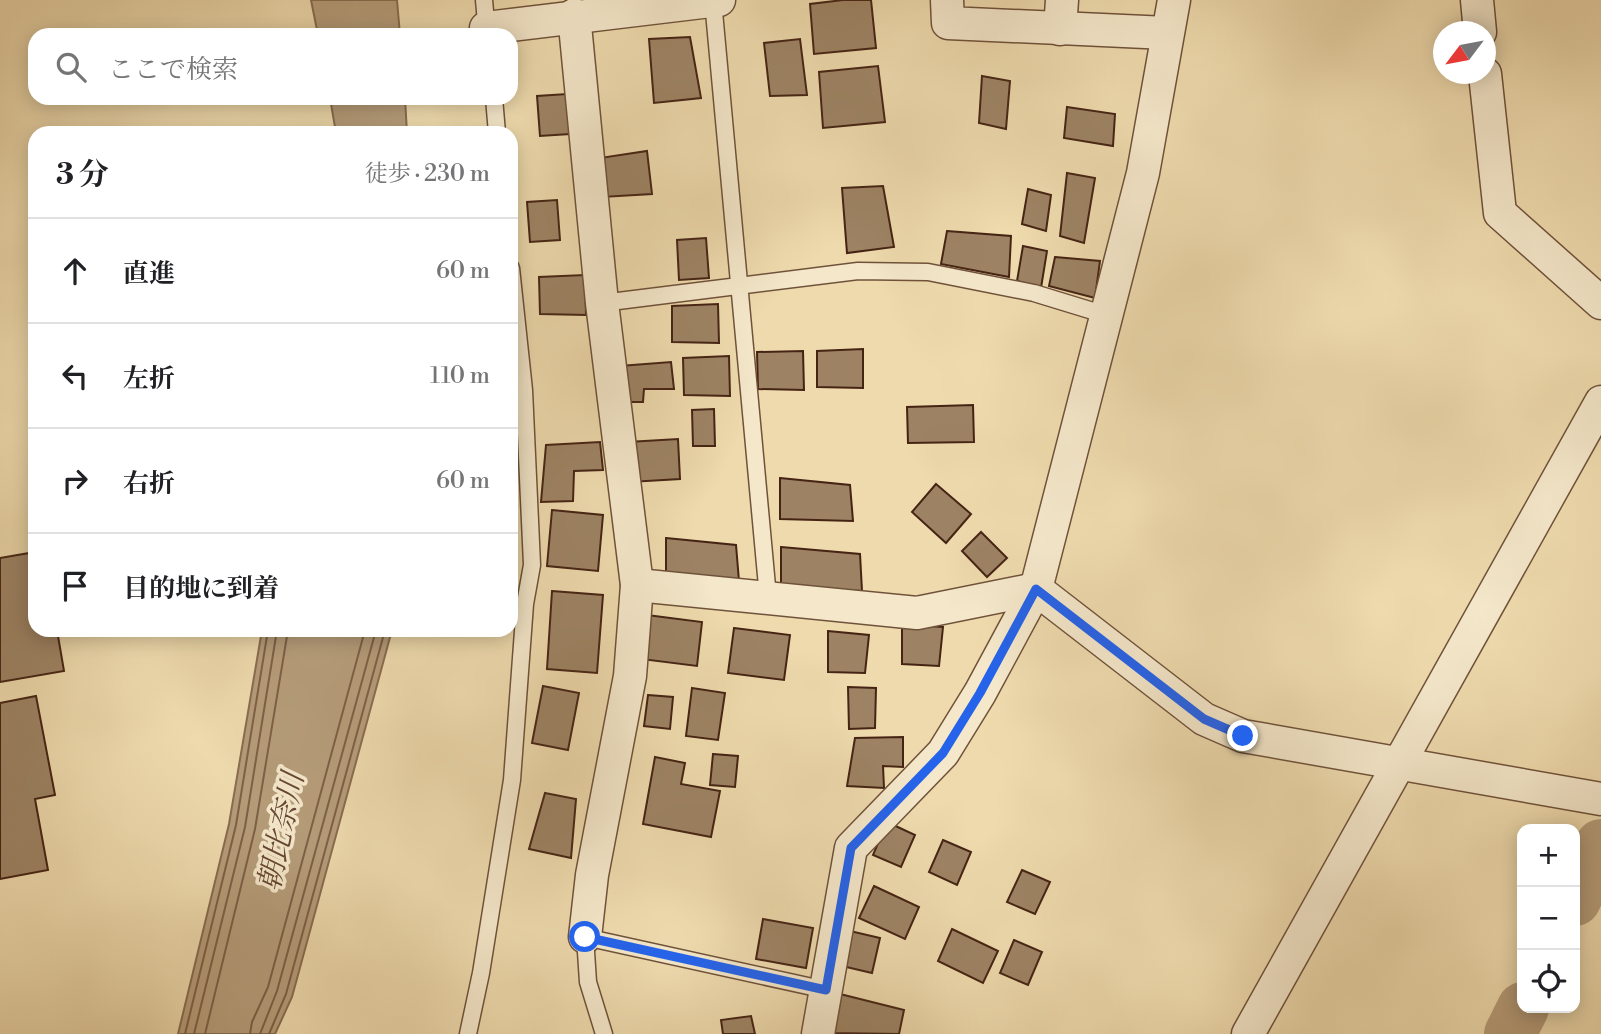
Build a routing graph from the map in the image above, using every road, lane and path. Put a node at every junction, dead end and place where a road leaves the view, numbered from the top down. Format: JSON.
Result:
{"nodes":[{"id":1,"x":719,"y":0,"type":"edge"},
{"id":2,"x":947,"y":0,"type":"edge"},
{"id":3,"x":1174,"y":0,"type":"edge"},
{"id":4,"x":1477,"y":0,"type":"edge"},
{"id":5,"x":713,"y":1,"type":"edge"},
{"id":6,"x":1061,"y":14,"type":"edge"},
{"id":7,"x":574,"y":15,"type":"junction"},
{"id":8,"x":486,"y":21,"type":"edge"},
{"id":9,"x":1479,"y":21,"type":"edge"},
{"id":10,"x":1167,"y":33,"type":"junction"},
{"id":11,"x":1486,"y":84,"type":"edge"},
{"id":12,"x":495,"y":105,"type":"edge"},
{"id":13,"x":496,"y":126,"type":"edge"},
{"id":14,"x":740,"y":285,"type":"junction"},
{"id":15,"x":602,"y":303,"type":"junction"},
{"id":16,"x":1601,"y":303,"type":"edge"},
{"id":17,"x":1106,"y":315,"type":"junction"},
{"id":18,"x":518,"y":334,"type":"edge"},
{"id":19,"x":1601,"y":402,"type":"edge"},
{"id":20,"x":637,"y":585,"type":"junction"},
{"id":21,"x":1036,"y":589,"type":"junction"},
{"id":22,"x":768,"y":597,"type":"junction"},
{"id":23,"x":1398,"y":765,"type":"junction"},
{"id":24,"x":1597,"y":799,"type":"edge"},
{"id":25,"x":585,"y":937,"type":"junction"},
{"id":26,"x":826,"y":990,"type":"junction"},
{"id":27,"x":468,"y":1034,"type":"edge"},
{"id":28,"x":604,"y":1034,"type":"edge"},
{"id":29,"x":818,"y":1034,"type":"edge"},
{"id":30,"x":1248,"y":1034,"type":"edge"}],
"edges":[{"from":1,"to":5,"type":"street"},
{"from":2,"to":6,"type":"street"},
{"from":3,"to":10,"type":"street"},
{"from":4,"to":9,"type":"street"},
{"from":5,"to":7,"type":"street"},
{"from":5,"to":14,"type":"lane"},
{"from":6,"to":10,"type":"street"},
{"from":7,"to":8,"type":"street"},
{"from":7,"to":15,"type":"street"},
{"from":10,"to":17,"type":"street"},
{"from":11,"to":16,"type":"street"},
{"from":12,"to":13,"type":"lane"},
{"from":14,"to":15,"type":"lane"},
{"from":14,"to":17,"type":"lane"},
{"from":14,"to":22,"type":"lane"},
{"from":15,"to":20,"type":"street"},
{"from":17,"to":21,"type":"street"},
{"from":18,"to":27,"type":"lane"},
{"from":19,"to":23,"type":"street"},
{"from":20,"to":22,"type":"street"},
{"from":20,"to":25,"type":"street"},
{"from":21,"to":22,"type":"street"},
{"from":21,"to":23,"type":"street"},
{"from":21,"to":26,"type":"street"},
{"from":23,"to":24,"type":"street"},
{"from":23,"to":30,"type":"street"},
{"from":25,"to":26,"type":"lane"},
{"from":25,"to":28,"type":"lane"},
{"from":26,"to":29,"type":"street"}]}
